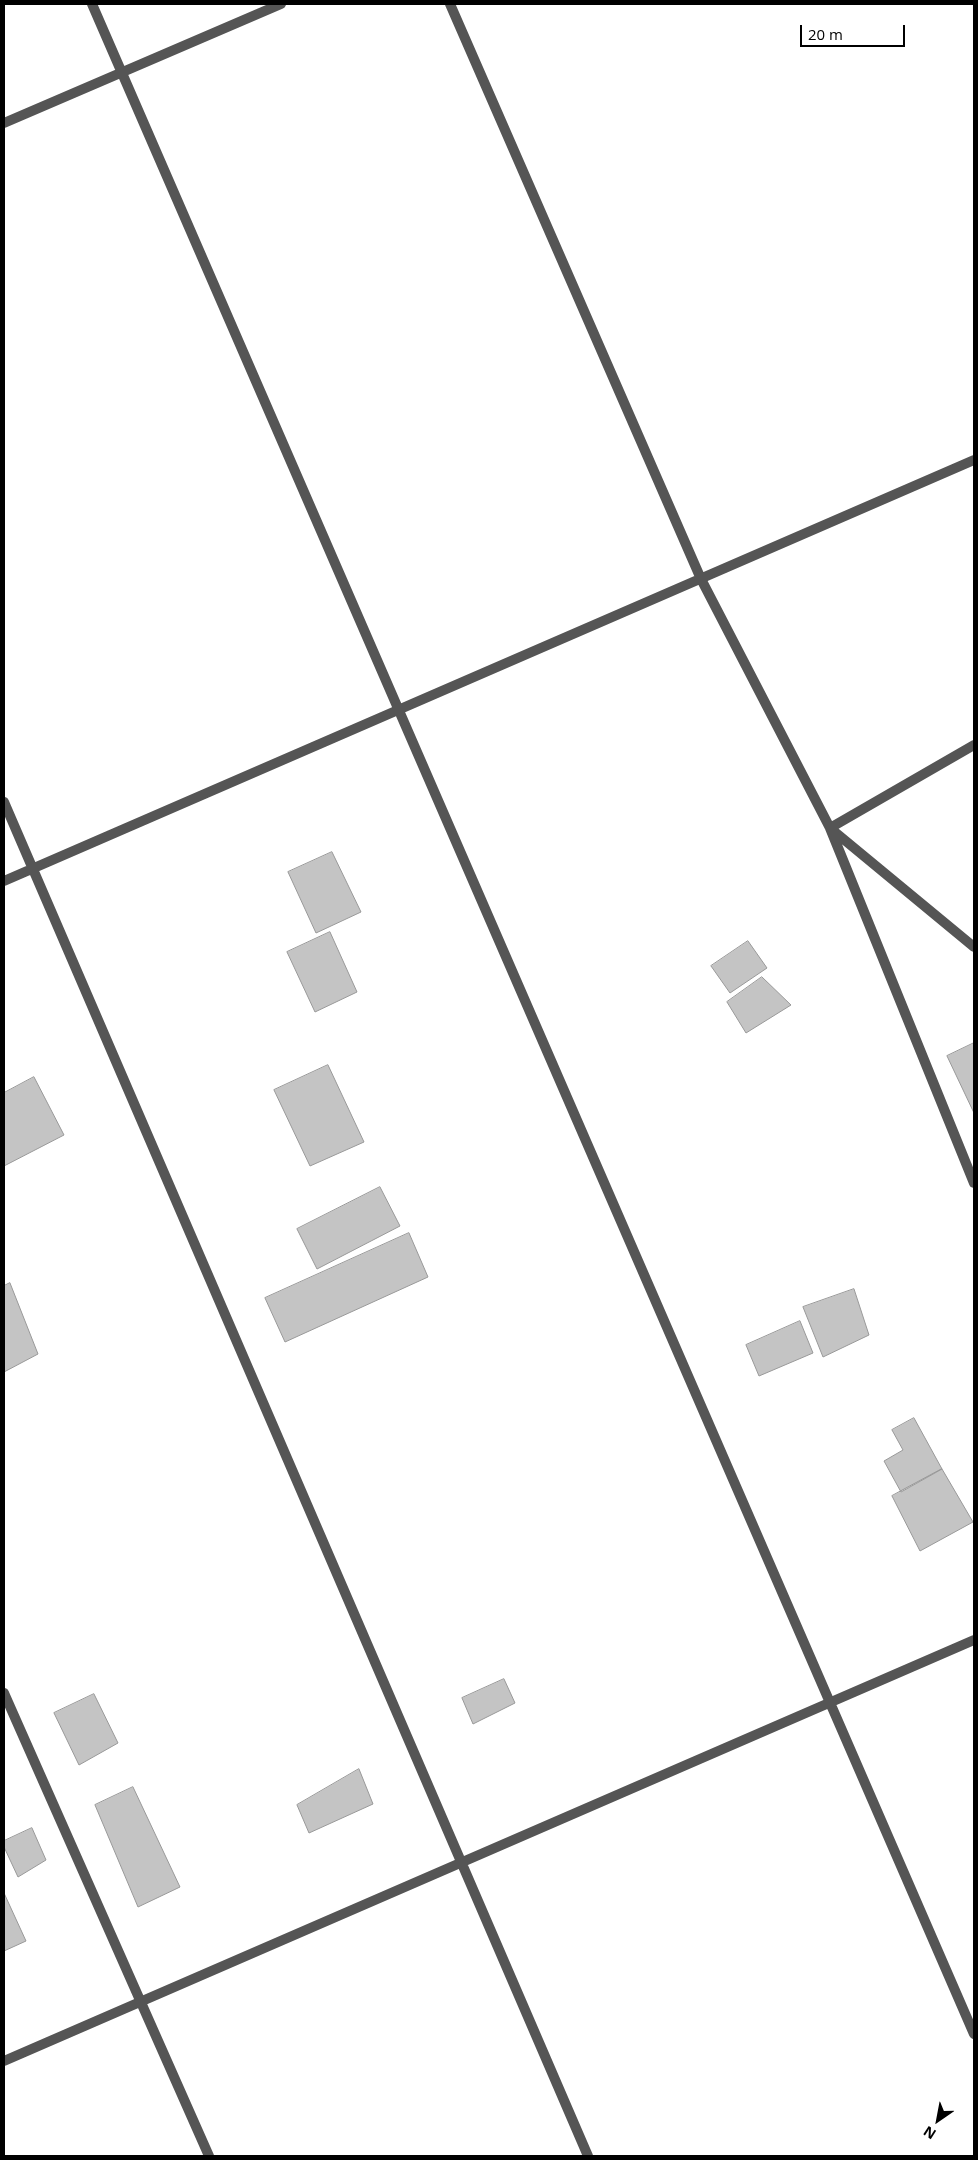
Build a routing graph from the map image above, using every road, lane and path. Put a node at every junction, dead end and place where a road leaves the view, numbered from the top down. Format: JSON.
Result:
{"nodes":[{"id":1,"x":92,"y":4,"type":"edge"},
{"id":2,"x":281,"y":4,"type":"edge"},
{"id":3,"x":450,"y":4,"type":"edge"},
{"id":4,"x":121,"y":72,"type":"junction"},
{"id":5,"x":4,"y":123,"type":"edge"},
{"id":6,"x":974,"y":460,"type":"edge"},
{"id":7,"x":701,"y":578,"type":"junction"},
{"id":8,"x":398,"y":709,"type":"junction"},
{"id":9,"x":974,"y":745,"type":"edge"},
{"id":10,"x":4,"y":802,"type":"edge"},
{"id":11,"x":830,"y":828,"type":"junction"},
{"id":12,"x":32,"y":868,"type":"junction"},
{"id":13,"x":4,"y":881,"type":"edge"},
{"id":14,"x":974,"y":947,"type":"edge"},
{"id":15,"x":974,"y":1183,"type":"edge"},
{"id":16,"x":974,"y":1640,"type":"edge"},
{"id":17,"x":4,"y":1693,"type":"edge"},
{"id":18,"x":830,"y":1703,"type":"junction"},
{"id":19,"x":461,"y":1862,"type":"junction"},
{"id":20,"x":140,"y":2002,"type":"junction"},
{"id":21,"x":974,"y":2034,"type":"edge"},
{"id":22,"x":4,"y":2061,"type":"edge"},
{"id":23,"x":209,"y":2156,"type":"edge"},
{"id":24,"x":588,"y":2156,"type":"edge"}],
"edges":[{"from":1,"to":4,"type":"street"},
{"from":2,"to":4,"type":"street"},
{"from":3,"to":7,"type":"street"},
{"from":4,"to":5,"type":"street"},
{"from":4,"to":8,"type":"street"},
{"from":6,"to":7,"type":"street"},
{"from":7,"to":8,"type":"street"},
{"from":7,"to":11,"type":"street"},
{"from":8,"to":12,"type":"street"},
{"from":8,"to":18,"type":"street"},
{"from":9,"to":11,"type":"street"},
{"from":10,"to":12,"type":"street"},
{"from":11,"to":14,"type":"street"},
{"from":11,"to":15,"type":"street"},
{"from":12,"to":13,"type":"street"},
{"from":12,"to":19,"type":"street"},
{"from":16,"to":18,"type":"street"},
{"from":17,"to":20,"type":"street"},
{"from":18,"to":19,"type":"street"},
{"from":18,"to":21,"type":"street"},
{"from":19,"to":20,"type":"street"},
{"from":19,"to":24,"type":"street"},
{"from":20,"to":22,"type":"street"},
{"from":20,"to":23,"type":"street"}]}
